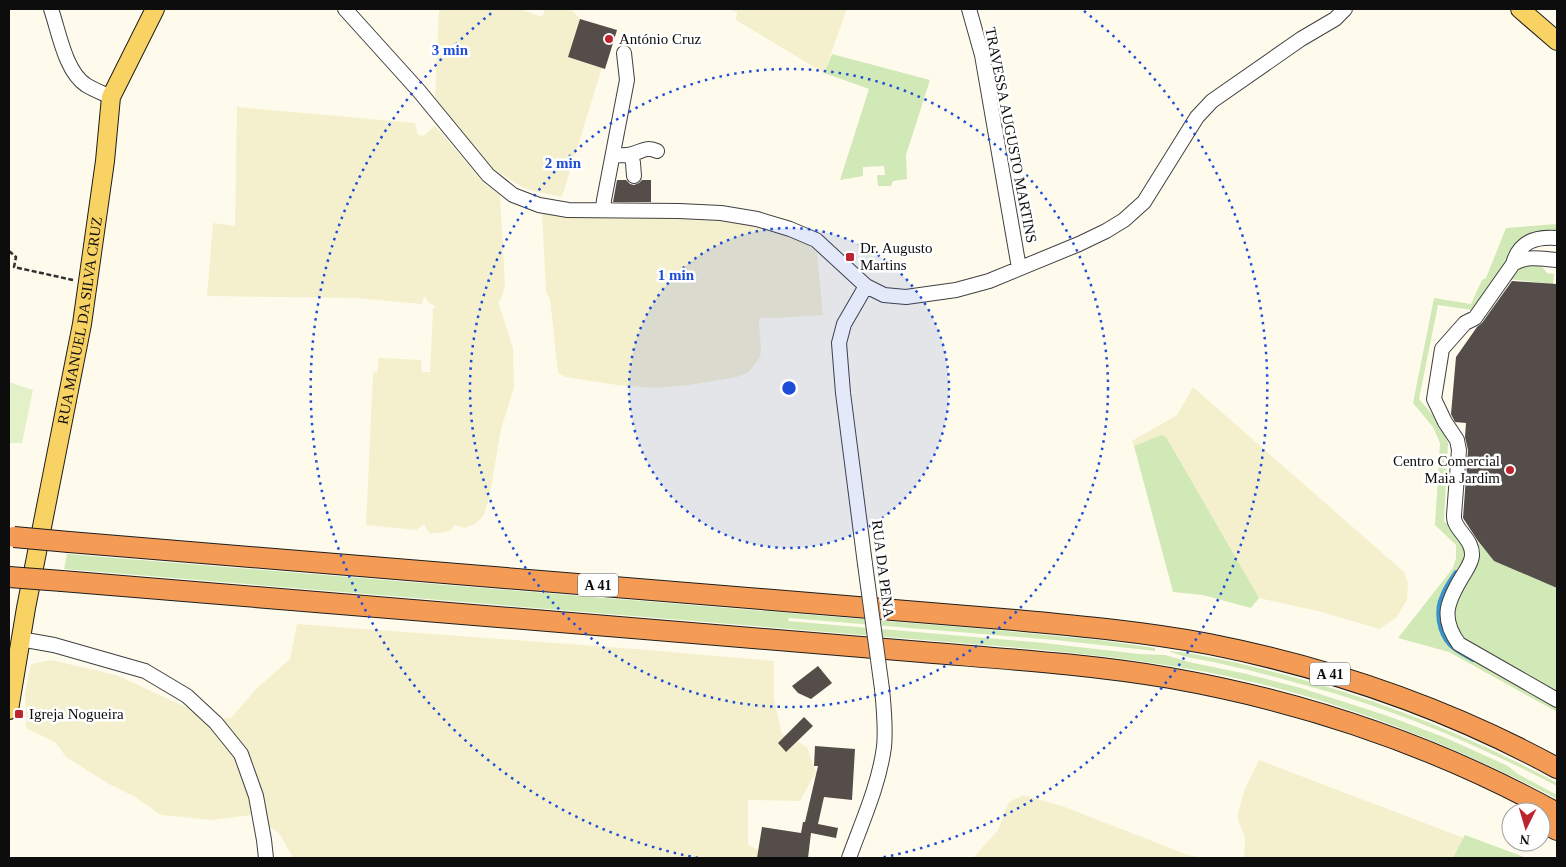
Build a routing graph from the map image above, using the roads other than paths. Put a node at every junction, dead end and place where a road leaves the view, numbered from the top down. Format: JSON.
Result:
{"nodes":[{"id":1,"x":51,"y":9,"type":"edge"},
{"id":2,"x":155,"y":9,"type":"edge"},
{"id":3,"x":345,"y":9,"type":"edge"},
{"id":4,"x":969,"y":9,"type":"edge"},
{"id":5,"x":1345,"y":9,"type":"edge"},
{"id":6,"x":1520,"y":9,"type":"edge"},
{"id":7,"x":1557,"y":41,"type":"edge"},
{"id":8,"x":624,"y":54,"type":"dead end"},
{"id":9,"x":111,"y":97,"type":"junction"},
{"id":10,"x":656,"y":151,"type":"dead end"},
{"id":11,"x":614,"y":155,"type":"junction"},
{"id":12,"x":631,"y":155,"type":"junction"},
{"id":13,"x":634,"y":176,"type":"dead end"},
{"id":14,"x":604,"y":210,"type":"junction"},
{"id":15,"x":1557,"y":238,"type":"edge"},
{"id":16,"x":1557,"y":260,"type":"edge"},
{"id":17,"x":1513,"y":264,"type":"junction"},
{"id":18,"x":1019,"y":268,"type":"junction"},
{"id":19,"x":866,"y":286,"type":"junction"},
{"id":20,"x":11,"y":537,"type":"edge"},
{"id":21,"x":9,"y":577,"type":"edge"},
{"id":22,"x":20,"y":639,"type":"junction"},
{"id":23,"x":1557,"y":700,"type":"edge"},
{"id":24,"x":9,"y":710,"type":"edge"},
{"id":25,"x":1523,"y":750,"type":"junction"},
{"id":26,"x":1557,"y":757,"type":"edge"},
{"id":27,"x":1557,"y":768,"type":"edge"},
{"id":28,"x":1499,"y":783,"type":"junction"},
{"id":29,"x":1518,"y":802,"type":"edge"},
{"id":30,"x":1557,"y":813,"type":"edge"},
{"id":31,"x":266,"y":858,"type":"edge"},
{"id":32,"x":849,"y":858,"type":"edge"}],
"edges":[{"from":1,"to":9,"type":"street"},
{"from":2,"to":9,"type":"main road","name":"RUA MANUEL DA SILVA CRUZ"},
{"from":3,"to":14,"type":"street"},
{"from":4,"to":18,"type":"street","name":"TRAVESSA AUGUSTO MARTINS"},
{"from":5,"to":18,"type":"street"},
{"from":6,"to":7,"type":"main road"},
{"from":8,"to":11,"type":"street"},
{"from":9,"to":22,"type":"main road","name":"RUA MANUEL DA SILVA CRUZ"},
{"from":10,"to":12,"type":"street"},
{"from":11,"to":12,"type":"street"},
{"from":11,"to":14,"type":"street"},
{"from":12,"to":13,"type":"street"},
{"from":14,"to":19,"type":"street"},
{"from":15,"to":17,"type":"street"},
{"from":16,"to":17,"type":"street"},
{"from":17,"to":23,"type":"street"},
{"from":18,"to":19,"type":"street"},
{"from":19,"to":32,"type":"street","name":"RUA DA PENA","bridge":true},
{"from":20,"to":25,"type":"highway","number":"A 41","bridge":true},
{"from":21,"to":28,"type":"highway","bridge":true},
{"from":22,"to":24,"type":"main road","name":"RUA MANUEL DA SILVA CRUZ"},
{"from":22,"to":31,"type":"street"},
{"from":25,"to":26,"type":"highway"},
{"from":25,"to":27,"type":"highway","number":"A 41"},
{"from":28,"to":29,"type":"highway"},
{"from":28,"to":30,"type":"highway"}]}
